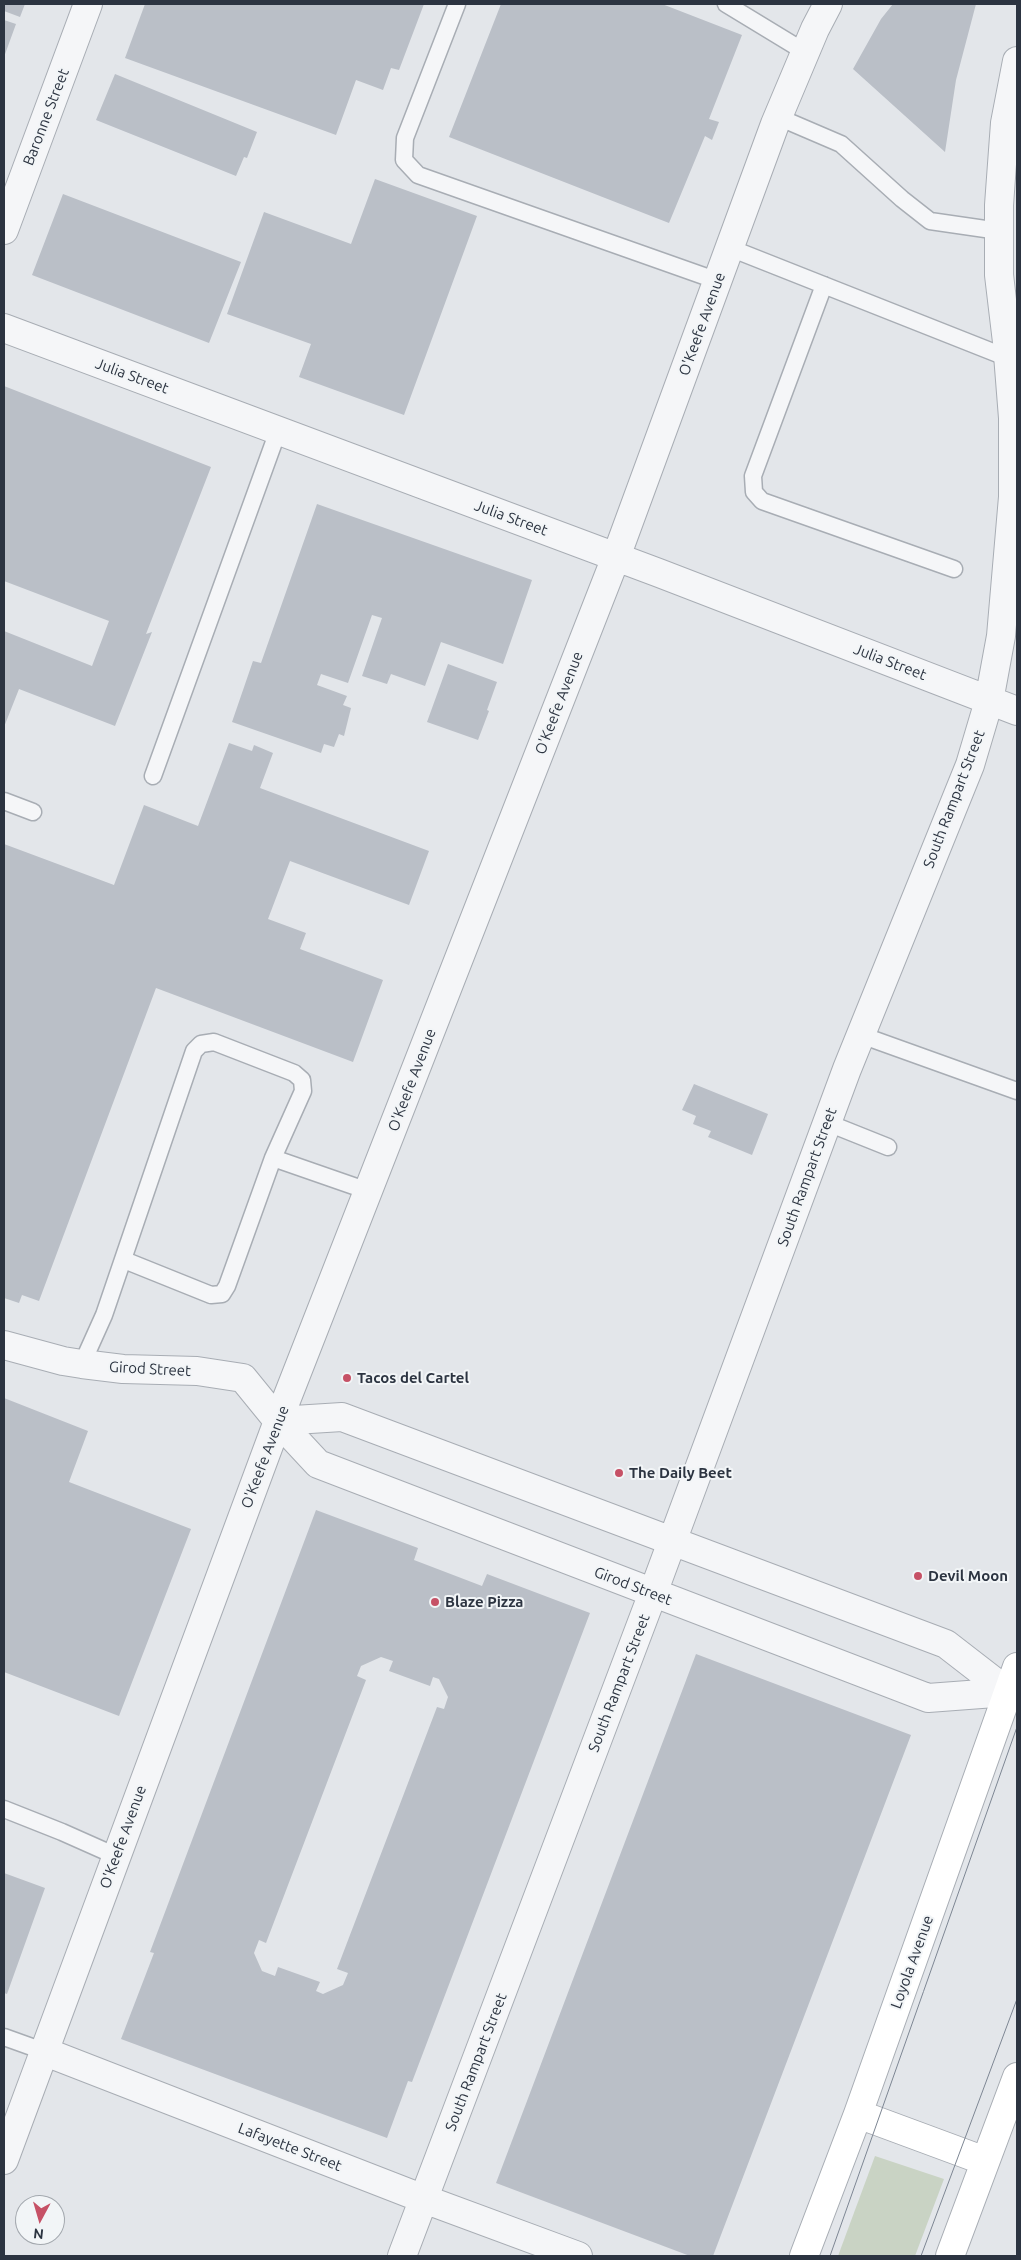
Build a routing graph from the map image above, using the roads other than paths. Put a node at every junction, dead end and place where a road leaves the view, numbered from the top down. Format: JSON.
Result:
{"nodes":[{"id":1,"x":88,"y":4,"type":"edge"},
{"id":2,"x":457,"y":4,"type":"edge"},
{"id":3,"x":726,"y":4,"type":"edge"},
{"id":4,"x":828,"y":4,"type":"edge"},
{"id":5,"x":806,"y":52,"type":"junction"},
{"id":6,"x":1017,"y":61,"type":"edge"},
{"id":7,"x":778,"y":117,"type":"junction"},
{"id":8,"x":4,"y":230,"type":"edge"},
{"id":9,"x":999,"y":231,"type":"junction"},
{"id":10,"x":730,"y":248,"type":"junction"},
{"id":11,"x":718,"y":281,"type":"junction"},
{"id":12,"x":824,"y":285,"type":"junction"},
{"id":13,"x":4,"y":328,"type":"edge"},
{"id":14,"x":1008,"y":358,"type":"junction"},
{"id":15,"x":278,"y":431,"type":"junction"},
{"id":16,"x":616,"y":557,"type":"junction"},
{"id":17,"x":954,"y":569,"type":"dead end"},
{"id":18,"x":989,"y":701,"type":"junction"},
{"id":19,"x":1017,"y":712,"type":"edge"},
{"id":20,"x":153,"y":776,"type":"dead end"},
{"id":21,"x":4,"y":801,"type":"edge"},
{"id":22,"x":33,"y":812,"type":"dead end"},
{"id":23,"x":861,"y":1034,"type":"junction"},
{"id":24,"x":1017,"y":1092,"type":"edge"},
{"id":25,"x":828,"y":1123,"type":"junction"},
{"id":26,"x":888,"y":1147,"type":"dead end"},
{"id":27,"x":272,"y":1158,"type":"junction"},
{"id":28,"x":368,"y":1191,"type":"junction"},
{"id":29,"x":124,"y":1260,"type":"junction"},
{"id":30,"x":4,"y":1345,"type":"edge"},
{"id":31,"x":82,"y":1364,"type":"junction"},
{"id":32,"x":278,"y":1421,"type":"junction"},
{"id":33,"x":672,"y":1540,"type":"junction"},
{"id":34,"x":653,"y":1594,"type":"junction"},
{"id":35,"x":1014,"y":1685,"type":"edge"},
{"id":36,"x":4,"y":1809,"type":"edge"},
{"id":37,"x":116,"y":1856,"type":"junction"},
{"id":38,"x":4,"y":2036,"type":"edge"},
{"id":39,"x":43,"y":2051,"type":"junction"},
{"id":40,"x":1017,"y":2077,"type":"edge"},
{"id":41,"x":858,"y":2114,"type":"junction"},
{"id":42,"x":4,"y":2160,"type":"edge"},
{"id":43,"x":985,"y":2161,"type":"junction"},
{"id":44,"x":424,"y":2199,"type":"junction"},
{"id":45,"x":402,"y":2256,"type":"edge"},
{"id":46,"x":578,"y":2256,"type":"edge"},
{"id":47,"x":804,"y":2256,"type":"edge"},
{"id":48,"x":950,"y":2256,"type":"edge"}],
"edges":[{"from":1,"to":8,"type":"street","name":"Baronne Street"},
{"from":2,"to":11,"type":"lane"},
{"from":3,"to":5,"type":"lane"},
{"from":4,"to":5,"type":"street","name":"O'Keefe Avenue"},
{"from":5,"to":7,"type":"street","name":"O'Keefe Avenue"},
{"from":6,"to":9,"type":"street","name":"South Rampart Street"},
{"from":7,"to":9,"type":"lane"},
{"from":7,"to":10,"type":"street","name":"O'Keefe Avenue"},
{"from":9,"to":14,"type":"street","name":"South Rampart Street"},
{"from":10,"to":11,"type":"street","name":"O'Keefe Avenue"},
{"from":10,"to":12,"type":"lane"},
{"from":11,"to":16,"type":"street","name":"O'Keefe Avenue"},
{"from":12,"to":14,"type":"lane"},
{"from":12,"to":17,"type":"lane"},
{"from":13,"to":15,"type":"street","name":"Julia Street"},
{"from":14,"to":18,"type":"street","name":"South Rampart Street"},
{"from":15,"to":16,"type":"street","name":"Julia Street"},
{"from":15,"to":20,"type":"lane"},
{"from":16,"to":18,"type":"street","name":"Julia Street"},
{"from":16,"to":28,"type":"street","name":"O'Keefe Avenue"},
{"from":18,"to":19,"type":"street","name":"Julia Street"},
{"from":18,"to":23,"type":"street","name":"South Rampart Street"},
{"from":21,"to":22,"type":"lane"},
{"from":23,"to":24,"type":"lane"},
{"from":23,"to":25,"type":"street","name":"South Rampart Street"},
{"from":25,"to":26,"type":"lane"},
{"from":25,"to":33,"type":"street","name":"South Rampart Street"},
{"from":27,"to":28,"type":"lane"},
{"from":27,"to":29,"type":"lane"},
{"from":27,"to":29,"type":"lane"},
{"from":28,"to":32,"type":"street","name":"O'Keefe Avenue"},
{"from":29,"to":31,"type":"lane"},
{"from":30,"to":31,"type":"street","name":"Girod Street"},
{"from":31,"to":32,"type":"street","name":"Girod Street"},
{"from":32,"to":33,"type":"street"},
{"from":32,"to":34,"type":"street","name":"Girod Street"},
{"from":32,"to":37,"type":"street","name":"O'Keefe Avenue"},
{"from":33,"to":34,"type":"street","name":"South Rampart Street"},
{"from":33,"to":35,"type":"street"},
{"from":34,"to":35,"type":"street","name":"Girod Street"},
{"from":34,"to":44,"type":"street","name":"South Rampart Street"},
{"from":35,"to":41,"type":"main road","name":"Loyola Avenue"},
{"from":36,"to":37,"type":"lane"},
{"from":37,"to":39,"type":"street","name":"O'Keefe Avenue"},
{"from":38,"to":39,"type":"lane","name":"Lafayette Street"},
{"from":39,"to":42,"type":"street","name":"O'Keefe Avenue"},
{"from":39,"to":44,"type":"street","name":"Lafayette Street"},
{"from":40,"to":43,"type":"main road"},
{"from":41,"to":43,"type":"main road"},
{"from":41,"to":47,"type":"main road","name":"Loyola Avenue"},
{"from":43,"to":48,"type":"main road"},
{"from":44,"to":45,"type":"street","name":"South Rampart Street"},
{"from":44,"to":46,"type":"street","name":"Lafayette Street"}]}
